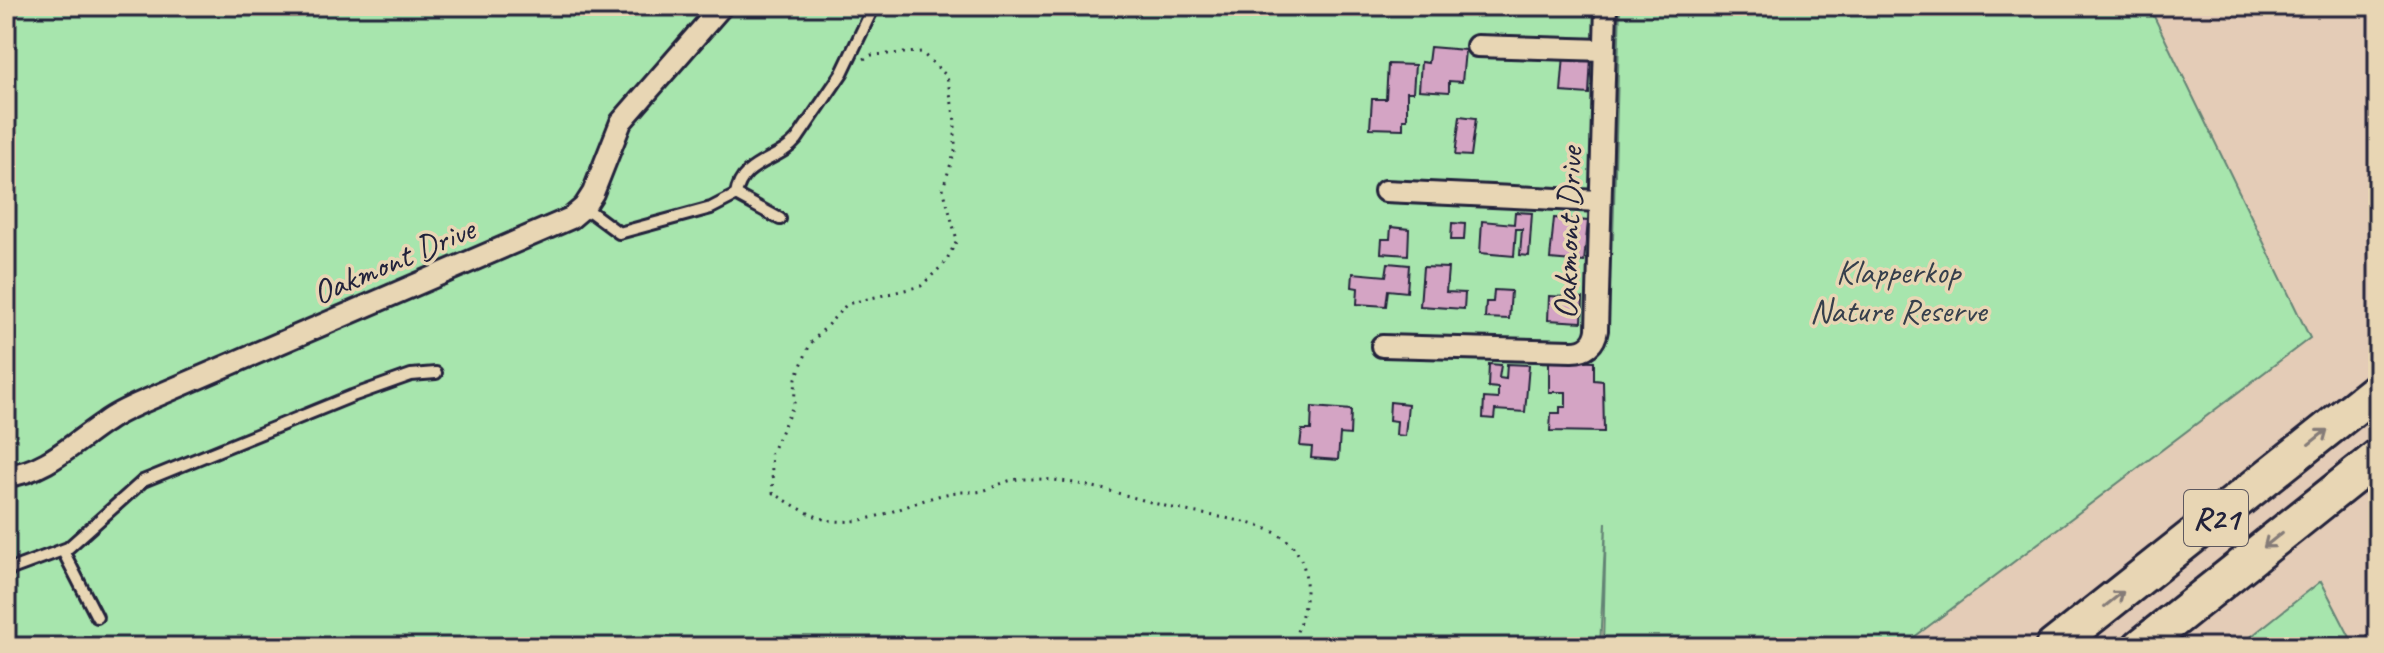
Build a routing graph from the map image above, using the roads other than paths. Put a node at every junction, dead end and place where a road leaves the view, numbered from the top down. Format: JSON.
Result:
{"nodes":[{"id":1,"x":722,"y":6,"type":"edge"},
{"id":2,"x":874,"y":6,"type":"edge"},
{"id":3,"x":1606,"y":6,"type":"edge"},
{"id":4,"x":1477,"y":46,"type":"dead end"},
{"id":5,"x":1604,"y":50,"type":"junction"},
{"id":6,"x":1385,"y":191,"type":"dead end"},
{"id":7,"x":736,"y":195,"type":"junction"},
{"id":8,"x":1600,"y":201,"type":"junction"},
{"id":9,"x":584,"y":207,"type":"junction"},
{"id":10,"x":780,"y":219,"type":"dead end"},
{"id":11,"x":1382,"y":346,"type":"dead end"},
{"id":12,"x":436,"y":373,"type":"dead end"},
{"id":13,"x":2378,"y":389,"type":"edge"},
{"id":14,"x":2378,"y":457,"type":"edge"},
{"id":15,"x":6,"y":476,"type":"edge"},
{"id":16,"x":63,"y":551,"type":"junction"},
{"id":17,"x":6,"y":571,"type":"edge"},
{"id":18,"x":97,"y":617,"type":"dead end"},
{"id":19,"x":2053,"y":647,"type":"edge"},
{"id":20,"x":2140,"y":647,"type":"edge"}],
"edges":[{"from":1,"to":9,"type":"street"},
{"from":2,"to":7,"type":"lane"},
{"from":3,"to":5,"type":"street","name":"Oakmont Drive"},
{"from":4,"to":5,"type":"street"},
{"from":5,"to":8,"type":"street","name":"Oakmont Drive"},
{"from":6,"to":8,"type":"street"},
{"from":7,"to":9,"type":"lane"},
{"from":7,"to":10,"type":"lane"},
{"from":8,"to":11,"type":"street","name":"Oakmont Drive"},
{"from":9,"to":15,"type":"street","name":"Oakmont Drive"},
{"from":12,"to":16,"type":"lane"},
{"from":19,"to":13,"type":"highway","number":"R21","one_way":true},
{"from":14,"to":20,"type":"highway","number":"R21","one_way":true},
{"from":16,"to":17,"type":"lane"},
{"from":16,"to":18,"type":"lane"}]}
